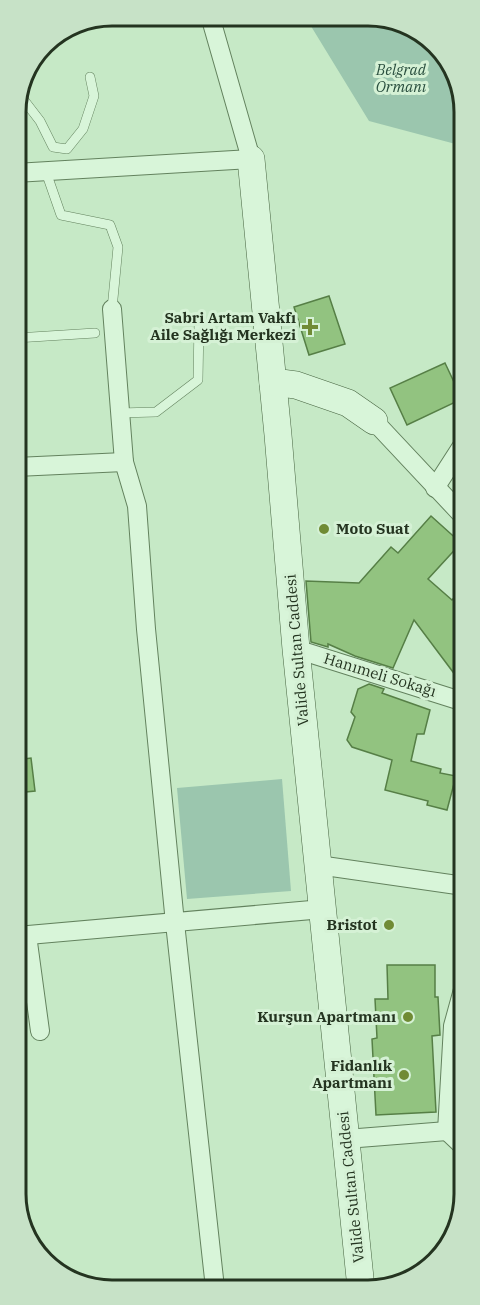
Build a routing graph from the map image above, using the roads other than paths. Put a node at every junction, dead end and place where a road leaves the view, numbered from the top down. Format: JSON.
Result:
{"nodes":[{"id":1,"x":213,"y":26,"type":"edge"},
{"id":2,"x":90,"y":77,"type":"dead end"},
{"id":3,"x":26,"y":103,"type":"edge"},
{"id":4,"x":67,"y":149,"type":"junction"},
{"id":5,"x":251,"y":159,"type":"junction"},
{"id":6,"x":72,"y":171,"type":"junction"},
{"id":7,"x":46,"y":172,"type":"junction"},
{"id":8,"x":26,"y":173,"type":"edge"},
{"id":9,"x":112,"y":309,"type":"joint"},
{"id":10,"x":199,"y":322,"type":"dead end"},
{"id":11,"x":95,"y":333,"type":"dead end"},
{"id":12,"x":26,"y":337,"type":"edge"},
{"id":13,"x":273,"y":382,"type":"junction"},
{"id":14,"x":119,"y":413,"type":"junction"},
{"id":15,"x":374,"y":422,"type":"joint"},
{"id":16,"x":454,"y":459,"type":"edge"},
{"id":17,"x":124,"y":462,"type":"junction"},
{"id":18,"x":26,"y":466,"type":"edge"},
{"id":19,"x":435,"y":488,"type":"junction"},
{"id":20,"x":454,"y":507,"type":"edge"},
{"id":21,"x":296,"y":649,"type":"junction"},
{"id":22,"x":454,"y":699,"type":"edge"},
{"id":23,"x":318,"y":865,"type":"junction"},
{"id":24,"x":454,"y":885,"type":"edge"},
{"id":25,"x":322,"y":909,"type":"junction"},
{"id":26,"x":175,"y":923,"type":"junction"},
{"id":27,"x":26,"y":936,"type":"edge"},
{"id":28,"x":26,"y":957,"type":"edge"},
{"id":29,"x":454,"y":1023,"type":"edge"},
{"id":30,"x":40,"y":1030,"type":"dead end"},
{"id":31,"x":454,"y":1042,"type":"edge"},
{"id":32,"x":454,"y":1103,"type":"edge"},
{"id":33,"x":447,"y":1131,"type":"junction"},
{"id":34,"x":454,"y":1138,"type":"edge"},
{"id":35,"x":346,"y":1140,"type":"junction"},
{"id":36,"x":214,"y":1280,"type":"edge"},
{"id":37,"x":360,"y":1280,"type":"edge"}],
"edges":[{"from":1,"to":5,"type":"street","name":"Valide Sultan Caddesi"},
{"from":2,"to":4,"type":"lane"},
{"from":3,"to":4,"type":"lane"},
{"from":4,"to":6,"type":"lane"},
{"from":5,"to":6,"type":"street"},
{"from":5,"to":13,"type":"street","name":"Valide Sultan Caddesi"},
{"from":6,"to":7,"type":"street"},
{"from":7,"to":8,"type":"street"},
{"from":7,"to":9,"type":"lane"},
{"from":9,"to":14,"type":"street"},
{"from":10,"to":14,"type":"lane"},
{"from":11,"to":12,"type":"lane"},
{"from":13,"to":15,"type":"street"},
{"from":13,"to":21,"type":"street","name":"Valide Sultan Caddesi"},
{"from":14,"to":17,"type":"street"},
{"from":15,"to":19,"type":"street"},
{"from":16,"to":19,"type":"street"},
{"from":17,"to":18,"type":"street"},
{"from":17,"to":26,"type":"street"},
{"from":19,"to":20,"type":"street"},
{"from":21,"to":22,"type":"street","name":"Hanımeli Sokağı"},
{"from":21,"to":23,"type":"street","name":"Valide Sultan Caddesi"},
{"from":23,"to":24,"type":"street"},
{"from":23,"to":25,"type":"street","name":"Valide Sultan Caddesi"},
{"from":25,"to":26,"type":"street"},
{"from":25,"to":35,"type":"street","name":"Valide Sultan Caddesi"},
{"from":26,"to":27,"type":"street"},
{"from":26,"to":36,"type":"street"},
{"from":28,"to":30,"type":"street"},
{"from":29,"to":31,"type":"street"},
{"from":32,"to":33,"type":"street"},
{"from":33,"to":34,"type":"street"},
{"from":33,"to":35,"type":"street"},
{"from":35,"to":37,"type":"street","name":"Valide Sultan Caddesi"}]}
